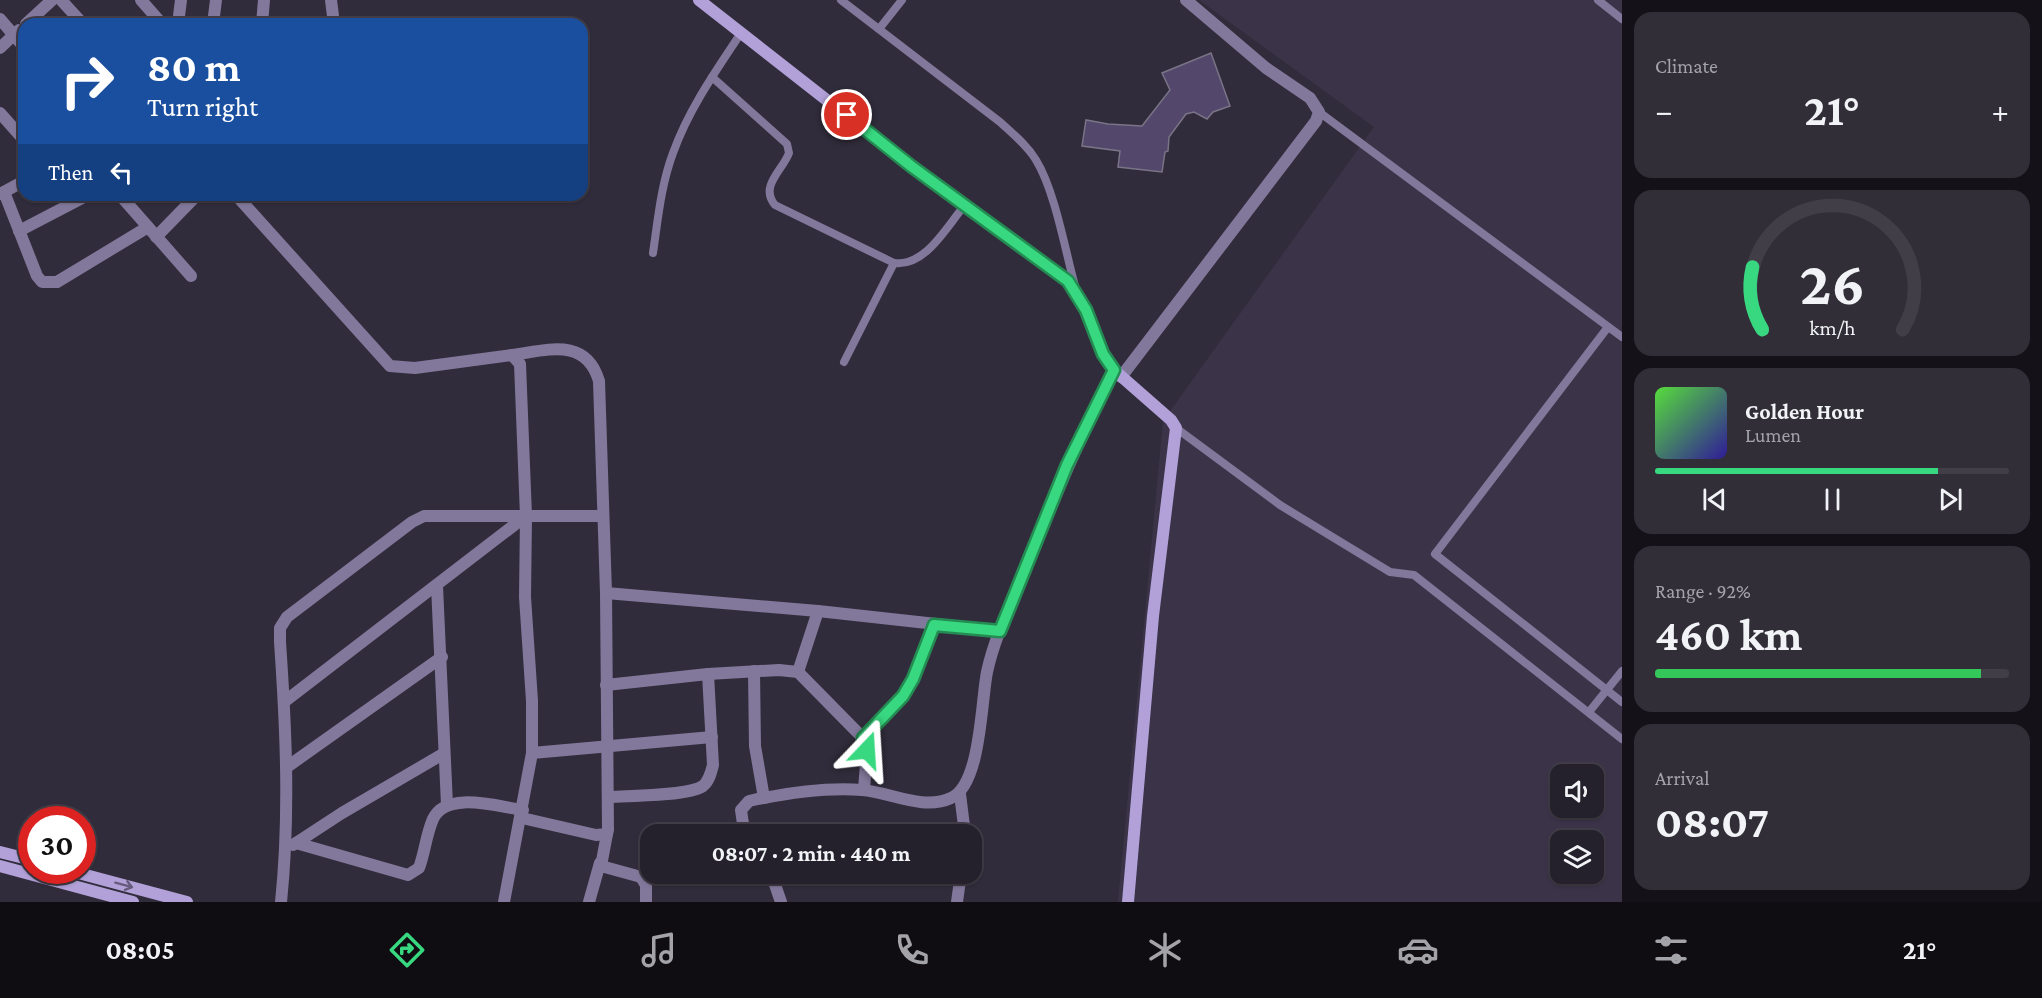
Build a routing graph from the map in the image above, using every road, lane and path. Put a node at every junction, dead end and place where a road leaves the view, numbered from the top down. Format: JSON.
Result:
{"nodes":[{"id":1,"x":52,"y":0,"type":"edge"},
{"id":2,"x":62,"y":0,"type":"edge"},
{"id":3,"x":141,"y":0,"type":"edge"},
{"id":4,"x":181,"y":0,"type":"edge"},
{"id":5,"x":216,"y":0,"type":"edge"},
{"id":6,"x":264,"y":0,"type":"edge"},
{"id":7,"x":331,"y":0,"type":"edge"},
{"id":8,"x":699,"y":0,"type":"edge"},
{"id":9,"x":841,"y":0,"type":"edge"},
{"id":10,"x":902,"y":0,"type":"edge"},
{"id":11,"x":1186,"y":0,"type":"edge"},
{"id":12,"x":1598,"y":0,"type":"edge"},
{"id":13,"x":33,"y":18,"type":"edge"},
{"id":14,"x":78,"y":18,"type":"edge"},
{"id":15,"x":157,"y":18,"type":"edge"},
{"id":16,"x":179,"y":18,"type":"edge"},
{"id":17,"x":214,"y":18,"type":"edge"},
{"id":18,"x":262,"y":18,"type":"edge"},
{"id":19,"x":333,"y":18,"type":"edge"},
{"id":20,"x":0,"y":19,"type":"edge"},
{"id":21,"x":1622,"y":19,"type":"edge"},
{"id":22,"x":879,"y":29,"type":"junction"},
{"id":23,"x":18,"y":31,"type":"edge"},
{"id":24,"x":741,"y":33,"type":"junction"},
{"id":25,"x":14,"y":35,"type":"junction"},
{"id":26,"x":18,"y":40,"type":"edge"},
{"id":27,"x":0,"y":48,"type":"edge"},
{"id":28,"x":712,"y":76,"type":"junction"},
{"id":29,"x":1319,"y":112,"type":"junction"},
{"id":30,"x":0,"y":113,"type":"edge"},
{"id":31,"x":18,"y":133,"type":"edge"},
{"id":32,"x":18,"y":186,"type":"edge"},
{"id":33,"x":5,"y":196,"type":"edge"},
{"id":34,"x":76,"y":201,"type":"edge"},
{"id":35,"x":125,"y":201,"type":"edge"},
{"id":36,"x":189,"y":201,"type":"edge"},
{"id":37,"x":241,"y":201,"type":"edge"},
{"id":38,"x":964,"y":206,"type":"junction"},
{"id":39,"x":19,"y":231,"type":"junction"},
{"id":40,"x":152,"y":232,"type":"junction"},
{"id":41,"x":653,"y":253,"type":"dead end"},
{"id":42,"x":894,"y":263,"type":"junction"},
{"id":43,"x":191,"y":276,"type":"dead end"},
{"id":44,"x":1077,"y":293,"type":"junction"},
{"id":45,"x":1608,"y":327,"type":"junction"},
{"id":46,"x":1622,"y":337,"type":"edge"},
{"id":47,"x":512,"y":355,"type":"junction"},
{"id":48,"x":844,"y":362,"type":"dead end"},
{"id":49,"x":1118,"y":373,"type":"junction"},
{"id":50,"x":1176,"y":428,"type":"junction"},
{"id":51,"x":526,"y":516,"type":"junction"},
{"id":52,"x":602,"y":516,"type":"junction"},
{"id":53,"x":437,"y":586,"type":"junction"},
{"id":54,"x":606,"y":593,"type":"junction"},
{"id":55,"x":818,"y":611,"type":"junction"},
{"id":56,"x":934,"y":625,"type":"junction"},
{"id":57,"x":1000,"y":631,"type":"junction"},
{"id":58,"x":442,"y":657,"type":"junction"},
{"id":59,"x":754,"y":671,"type":"junction"},
{"id":60,"x":1622,"y":671,"type":"edge"},
{"id":61,"x":798,"y":672,"type":"junction"},
{"id":62,"x":708,"y":674,"type":"junction"},
{"id":63,"x":606,"y":686,"type":"junction"},
{"id":64,"x":1607,"y":690,"type":"junction"},
{"id":65,"x":284,"y":702,"type":"junction"},
{"id":66,"x":1622,"y":702,"type":"edge"},
{"id":67,"x":1589,"y":712,"type":"junction"},
{"id":68,"x":712,"y":737,"type":"junction"},
{"id":69,"x":863,"y":738,"type":"junction"},
{"id":70,"x":1622,"y":739,"type":"edge"},
{"id":71,"x":608,"y":745,"type":"junction"},
{"id":72,"x":532,"y":753,"type":"junction"},
{"id":73,"x":443,"y":754,"type":"junction"},
{"id":74,"x":287,"y":767,"type":"junction"},
{"id":75,"x":864,"y":790,"type":"junction"},
{"id":76,"x":960,"y":794,"type":"junction"},
{"id":77,"x":608,"y":797,"type":"junction"},
{"id":78,"x":764,"y":798,"type":"junction"},
{"id":79,"x":447,"y":805,"type":"junction"},
{"id":80,"x":522,"y":814,"type":"junction"},
{"id":81,"x":743,"y":824,"type":"edge"},
{"id":82,"x":964,"y":824,"type":"edge"},
{"id":83,"x":607,"y":834,"type":"junction"},
{"id":84,"x":291,"y":846,"type":"junction"},
{"id":85,"x":0,"y":852,"type":"edge"},
{"id":86,"x":18,"y":856,"type":"edge"},
{"id":87,"x":600,"y":863,"type":"junction"},
{"id":88,"x":0,"y":866,"type":"edge"},
{"id":89,"x":96,"y":878,"type":"edge"},
{"id":90,"x":775,"y":884,"type":"edge"},
{"id":91,"x":959,"y":884,"type":"edge"},
{"id":92,"x":132,"y":902,"type":"edge"},
{"id":93,"x":187,"y":902,"type":"edge"},
{"id":94,"x":281,"y":902,"type":"edge"},
{"id":95,"x":504,"y":902,"type":"edge"},
{"id":96,"x":589,"y":902,"type":"edge"},
{"id":97,"x":646,"y":902,"type":"edge"},
{"id":98,"x":782,"y":902,"type":"edge"},
{"id":99,"x":957,"y":902,"type":"edge"},
{"id":100,"x":1128,"y":902,"type":"edge"}],
"edges":[{"from":1,"to":13,"type":"street"},
{"from":2,"to":14,"type":"street"},
{"from":3,"to":15,"type":"street"},
{"from":4,"to":16,"type":"street"},
{"from":5,"to":17,"type":"street"},
{"from":6,"to":18,"type":"street"},
{"from":7,"to":19,"type":"street"},
{"from":8,"to":24,"type":"street"},
{"from":9,"to":22,"type":"lane"},
{"from":10,"to":22,"type":"lane"},
{"from":11,"to":29,"type":"street"},
{"from":12,"to":21,"type":"lane"},
{"from":20,"to":25,"type":"street"},
{"from":22,"to":44,"type":"lane"},
{"from":23,"to":25,"type":"street"},
{"from":24,"to":28,"type":"lane"},
{"from":24,"to":38,"type":"street"},
{"from":25,"to":26,"type":"street"},
{"from":25,"to":27,"type":"street"},
{"from":28,"to":41,"type":"lane"},
{"from":28,"to":42,"type":"lane"},
{"from":29,"to":45,"type":"lane"},
{"from":29,"to":49,"type":"street"},
{"from":30,"to":31,"type":"street"},
{"from":32,"to":33,"type":"street"},
{"from":33,"to":39,"type":"street"},
{"from":34,"to":39,"type":"street"},
{"from":35,"to":40,"type":"street"},
{"from":36,"to":40,"type":"street"},
{"from":37,"to":47,"type":"street"},
{"from":38,"to":42,"type":"lane"},
{"from":38,"to":44,"type":"street"},
{"from":39,"to":40,"type":"street"},
{"from":40,"to":43,"type":"street"},
{"from":42,"to":48,"type":"lane"},
{"from":44,"to":49,"type":"street"},
{"from":45,"to":46,"type":"lane"},
{"from":45,"to":64,"type":"lane"},
{"from":47,"to":51,"type":"street"},
{"from":47,"to":52,"type":"street"},
{"from":49,"to":50,"type":"street"},
{"from":49,"to":57,"type":"street"},
{"from":50,"to":67,"type":"lane"},
{"from":50,"to":100,"type":"street"},
{"from":51,"to":52,"type":"street"},
{"from":51,"to":53,"type":"street"},
{"from":51,"to":65,"type":"street"},
{"from":51,"to":72,"type":"street"},
{"from":52,"to":54,"type":"street"},
{"from":53,"to":58,"type":"street"},
{"from":53,"to":65,"type":"street"},
{"from":54,"to":55,"type":"street"},
{"from":54,"to":63,"type":"street"},
{"from":55,"to":56,"type":"street"},
{"from":55,"to":61,"type":"street"},
{"from":56,"to":57,"type":"street"},
{"from":56,"to":69,"type":"street"},
{"from":57,"to":76,"type":"street"},
{"from":58,"to":73,"type":"street"},
{"from":58,"to":74,"type":"street"},
{"from":59,"to":61,"type":"street"},
{"from":59,"to":62,"type":"street"},
{"from":59,"to":78,"type":"street"},
{"from":60,"to":64,"type":"lane"},
{"from":61,"to":69,"type":"street"},
{"from":62,"to":63,"type":"street"},
{"from":62,"to":68,"type":"street"},
{"from":63,"to":71,"type":"street"},
{"from":64,"to":66,"type":"lane"},
{"from":64,"to":67,"type":"lane"},
{"from":65,"to":74,"type":"street"},
{"from":67,"to":70,"type":"lane"},
{"from":68,"to":71,"type":"street"},
{"from":68,"to":77,"type":"street"},
{"from":69,"to":75,"type":"street"},
{"from":71,"to":72,"type":"street"},
{"from":71,"to":77,"type":"street"},
{"from":72,"to":80,"type":"street"},
{"from":73,"to":79,"type":"street"},
{"from":73,"to":84,"type":"street"},
{"from":74,"to":84,"type":"street"},
{"from":75,"to":76,"type":"street"},
{"from":75,"to":78,"type":"street"},
{"from":76,"to":82,"type":"street"},
{"from":77,"to":83,"type":"street"},
{"from":78,"to":81,"type":"street"},
{"from":79,"to":80,"type":"street"},
{"from":79,"to":84,"type":"street"},
{"from":80,"to":83,"type":"street"},
{"from":80,"to":95,"type":"street"},
{"from":83,"to":87,"type":"street"},
{"from":84,"to":94,"type":"street"},
{"from":85,"to":86,"type":"street"},
{"from":87,"to":96,"type":"street"},
{"from":87,"to":97,"type":"street"},
{"from":88,"to":92,"type":"street"},
{"from":89,"to":93,"type":"street","one_way":true},
{"from":90,"to":98,"type":"street"},
{"from":91,"to":99,"type":"street"}]}
